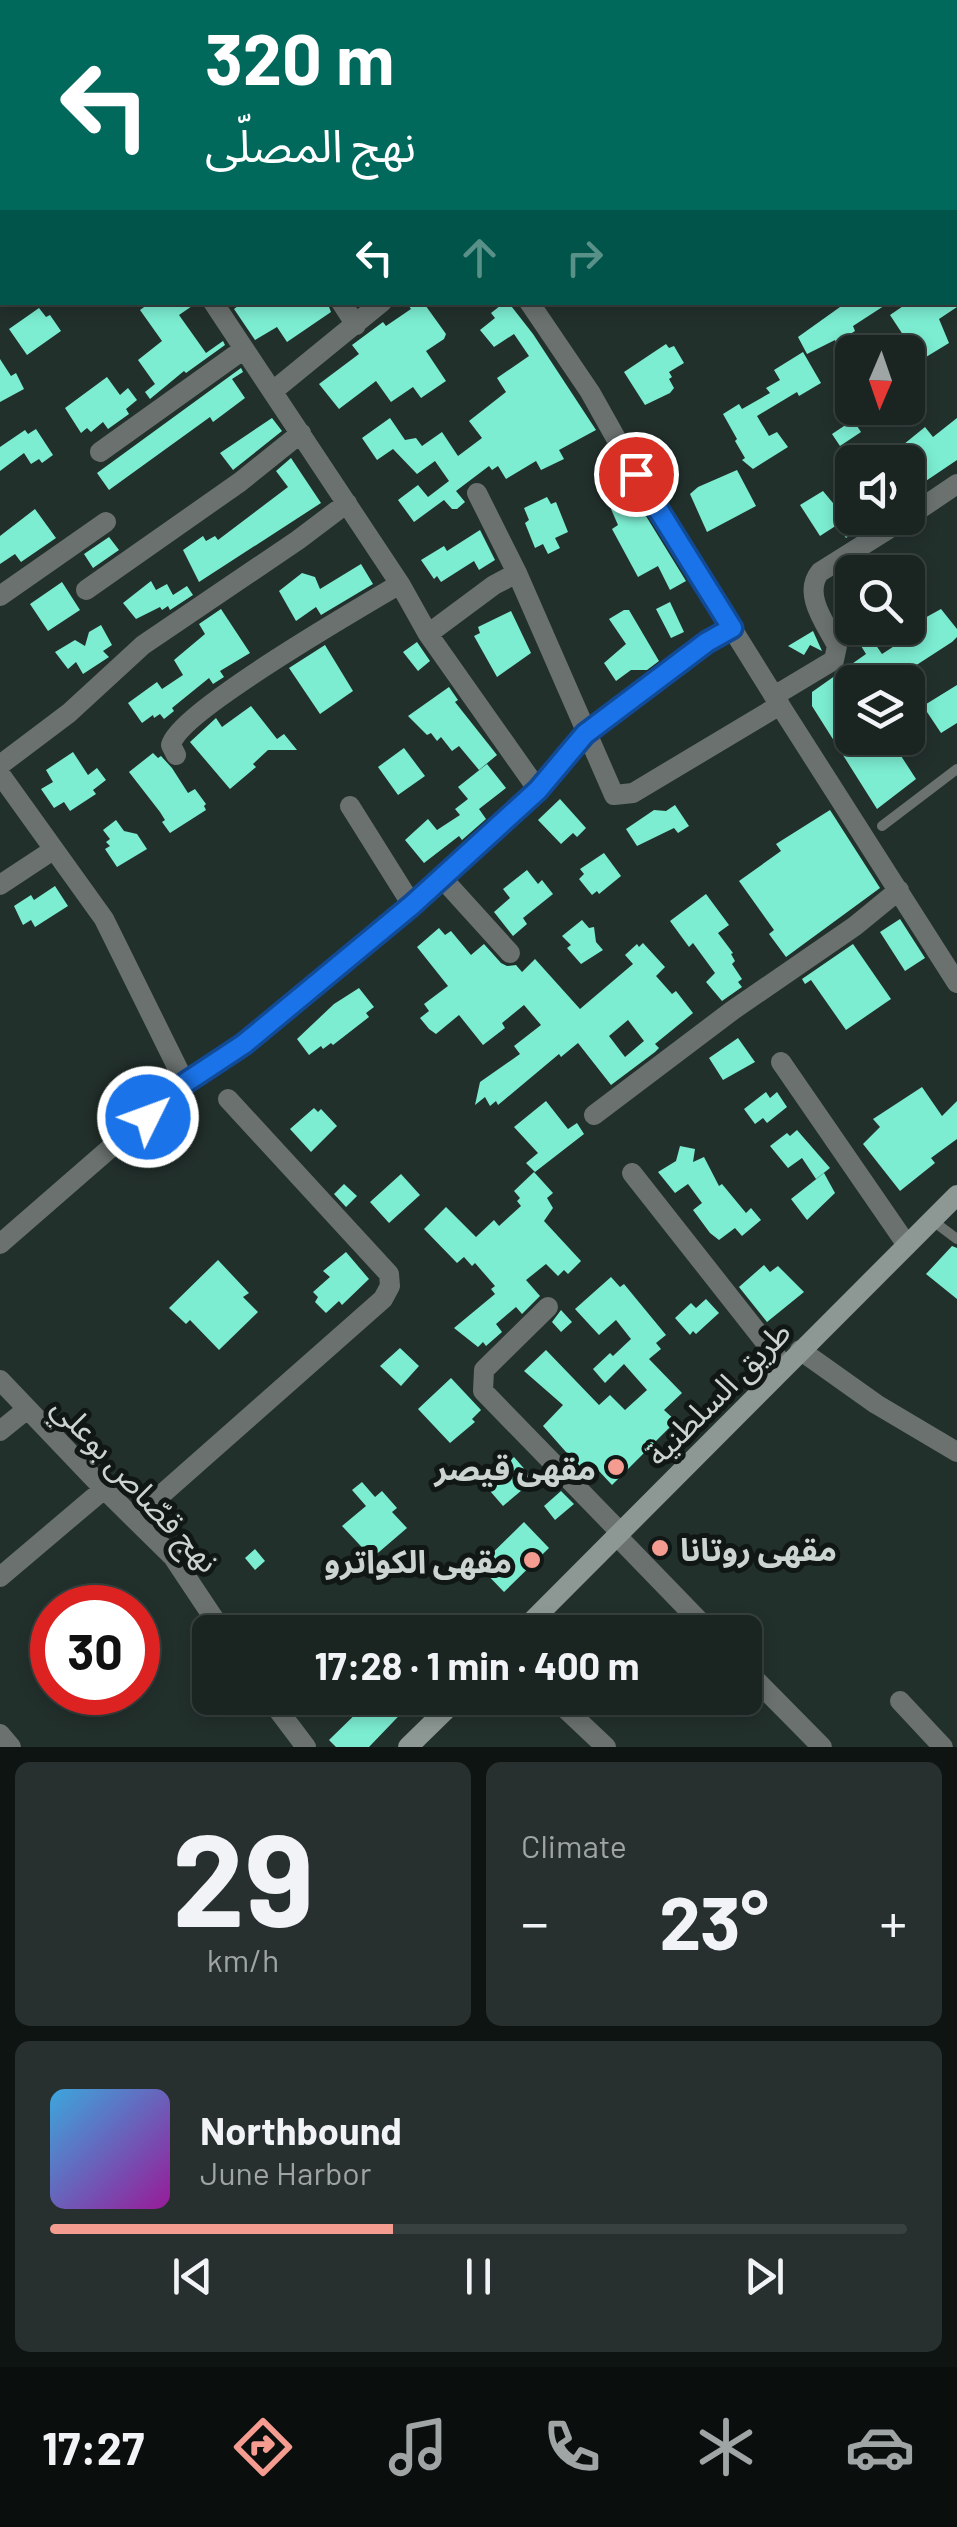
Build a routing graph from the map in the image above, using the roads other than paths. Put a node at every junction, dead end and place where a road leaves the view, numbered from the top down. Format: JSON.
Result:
{"nodes":[{"id":1,"x":215,"y":305,"type":"edge"},
{"id":2,"x":343,"y":305,"type":"edge"},
{"id":3,"x":378,"y":305,"type":"edge"},
{"id":4,"x":531,"y":305,"type":"edge"},
{"id":5,"x":356,"y":324,"type":"junction"},
{"id":6,"x":244,"y":348,"type":"junction"},
{"id":7,"x":274,"y":391,"type":"junction"},
{"id":8,"x":301,"y":433,"type":"junction"},
{"id":9,"x":100,"y":452,"type":"dead end"},
{"id":10,"x":957,"y":484,"type":"edge"},
{"id":11,"x":477,"y":492,"type":"dead end"},
{"id":12,"x":347,"y":503,"type":"junction"},
{"id":13,"x":925,"y":505,"type":"edge"},
{"id":14,"x":106,"y":522,"type":"dead end"},
{"id":15,"x":879,"y":535,"type":"edge"},
{"id":16,"x":517,"y":573,"type":"junction"},
{"id":17,"x":400,"y":584,"type":"junction"},
{"id":18,"x":86,"y":590,"type":"dead end"},
{"id":19,"x":0,"y":596,"type":"edge"},
{"id":20,"x":732,"y":628,"type":"junction"},
{"id":21,"x":428,"y":634,"type":"junction"},
{"id":22,"x":777,"y":701,"type":"junction"},
{"id":23,"x":585,"y":734,"type":"junction"},
{"id":24,"x":176,"y":755,"type":"dead end"},
{"id":25,"x":0,"y":766,"type":"edge"},
{"id":26,"x":957,"y":770,"type":"edge"},
{"id":27,"x":0,"y":774,"type":"edge"},
{"id":28,"x":538,"y":790,"type":"junction"},
{"id":29,"x":350,"y":806,"type":"dead end"},
{"id":30,"x":882,"y":826,"type":"dead end"},
{"id":31,"x":53,"y":850,"type":"junction"},
{"id":32,"x":442,"y":878,"type":"junction"},
{"id":33,"x":0,"y":885,"type":"edge"},
{"id":34,"x":899,"y":890,"type":"junction"},
{"id":35,"x":412,"y":905,"type":"junction"},
{"id":36,"x":510,"y":953,"type":"dead end"},
{"id":37,"x":957,"y":983,"type":"edge"},
{"id":38,"x":781,"y":1062,"type":"dead end"},
{"id":39,"x":185,"y":1083,"type":"junction"},
{"id":40,"x":228,"y":1099,"type":"dead end"},
{"id":41,"x":594,"y":1114,"type":"dead end"},
{"id":42,"x":632,"y":1173,"type":"dead end"},
{"id":43,"x":957,"y":1195,"type":"edge"},
{"id":44,"x":932,"y":1220,"type":"junction"},
{"id":45,"x":957,"y":1239,"type":"edge"},
{"id":46,"x":0,"y":1244,"type":"edge"},
{"id":47,"x":907,"y":1245,"type":"junction"},
{"id":48,"x":548,"y":1306,"type":"dead end"},
{"id":49,"x":800,"y":1350,"type":"junction"},
{"id":50,"x":784,"y":1366,"type":"junction"},
{"id":51,"x":0,"y":1380,"type":"edge"},
{"id":52,"x":26,"y":1410,"type":"junction"},
{"id":53,"x":0,"y":1431,"type":"edge"},
{"id":54,"x":957,"y":1452,"type":"edge"},
{"id":55,"x":104,"y":1489,"type":"junction"},
{"id":56,"x":135,"y":1518,"type":"junction"},
{"id":57,"x":618,"y":1534,"type":"junction"},
{"id":58,"x":0,"y":1576,"type":"edge"},
{"id":59,"x":212,"y":1615,"type":"edge"},
{"id":60,"x":538,"y":1615,"type":"edge"},
{"id":61,"x":694,"y":1615,"type":"edge"},
{"id":62,"x":762,"y":1686,"type":"edge"},
{"id":63,"x":900,"y":1701,"type":"dead end"},
{"id":64,"x":281,"y":1715,"type":"edge"},
{"id":65,"x":441,"y":1715,"type":"edge"},
{"id":66,"x":572,"y":1715,"type":"edge"},
{"id":67,"x":0,"y":1734,"type":"edge"},
{"id":68,"x":11,"y":1747,"type":"edge"},
{"id":69,"x":306,"y":1747,"type":"edge"},
{"id":70,"x":408,"y":1747,"type":"edge"},
{"id":71,"x":606,"y":1747,"type":"edge"},
{"id":72,"x":822,"y":1747,"type":"edge"},
{"id":73,"x":943,"y":1747,"type":"edge"}],
"edges":[{"from":1,"to":6,"type":"street"},
{"from":2,"to":5,"type":"street"},
{"from":3,"to":5,"type":"street"},
{"from":4,"to":20,"type":"street"},
{"from":5,"to":7,"type":"street"},
{"from":6,"to":7,"type":"street"},
{"from":6,"to":9,"type":"street"},
{"from":7,"to":8,"type":"street"},
{"from":8,"to":12,"type":"street"},
{"from":8,"to":18,"type":"street"},
{"from":10,"to":13,"type":"street"},
{"from":11,"to":16,"type":"street"},
{"from":12,"to":17,"type":"street"},
{"from":12,"to":25,"type":"street"},
{"from":14,"to":19,"type":"street"},
{"from":15,"to":22,"type":"street"},
{"from":16,"to":21,"type":"street"},
{"from":16,"to":23,"type":"street"},
{"from":17,"to":21,"type":"street"},
{"from":17,"to":24,"type":"street"},
{"from":20,"to":22,"type":"street"},
{"from":20,"to":23,"type":"street"},
{"from":21,"to":28,"type":"street"},
{"from":22,"to":23,"type":"street"},
{"from":22,"to":34,"type":"street"},
{"from":23,"to":28,"type":"street"},
{"from":26,"to":30,"type":"lane"},
{"from":27,"to":31,"type":"street"},
{"from":28,"to":32,"type":"street"},
{"from":29,"to":35,"type":"street"},
{"from":31,"to":33,"type":"street"},
{"from":31,"to":39,"type":"street"},
{"from":32,"to":35,"type":"street"},
{"from":32,"to":36,"type":"street"},
{"from":34,"to":37,"type":"street"},
{"from":34,"to":41,"type":"street"},
{"from":35,"to":39,"type":"street"},
{"from":38,"to":47,"type":"street"},
{"from":39,"to":46,"type":"street"},
{"from":40,"to":56,"type":"street"},
{"from":42,"to":50,"type":"street"},
{"from":43,"to":44,"type":"main road","name":"طريق السلطنية"},
{"from":44,"to":45,"type":"lane"},
{"from":44,"to":47,"type":"main road","name":"طريق السلطنية"},
{"from":47,"to":49,"type":"main road","name":"طريق السلطنية"},
{"from":48,"to":57,"type":"street"},
{"from":49,"to":50,"type":"main road","name":"طريق السلطنية"},
{"from":49,"to":54,"type":"street"},
{"from":50,"to":57,"type":"main road","name":"طريق السلطنية"},
{"from":51,"to":52,"type":"street","name":"نهج قصّاص بوعلي"},
{"from":52,"to":53,"type":"street"},
{"from":52,"to":55,"type":"street","name":"نهج قصّاص بوعلي"},
{"from":55,"to":56,"type":"street","name":"نهج قصّاص بوعلي"},
{"from":55,"to":58,"type":"street"},
{"from":56,"to":59,"type":"street","name":"نهج قصّاص بوعلي"},
{"from":57,"to":60,"type":"main road","name":"طريق السلطنية"},
{"from":57,"to":61,"type":"street"},
{"from":62,"to":72,"type":"street"},
{"from":63,"to":73,"type":"street"},
{"from":64,"to":69,"type":"street"},
{"from":65,"to":70,"type":"main road"},
{"from":66,"to":71,"type":"street"},
{"from":67,"to":68,"type":"street"}]}
